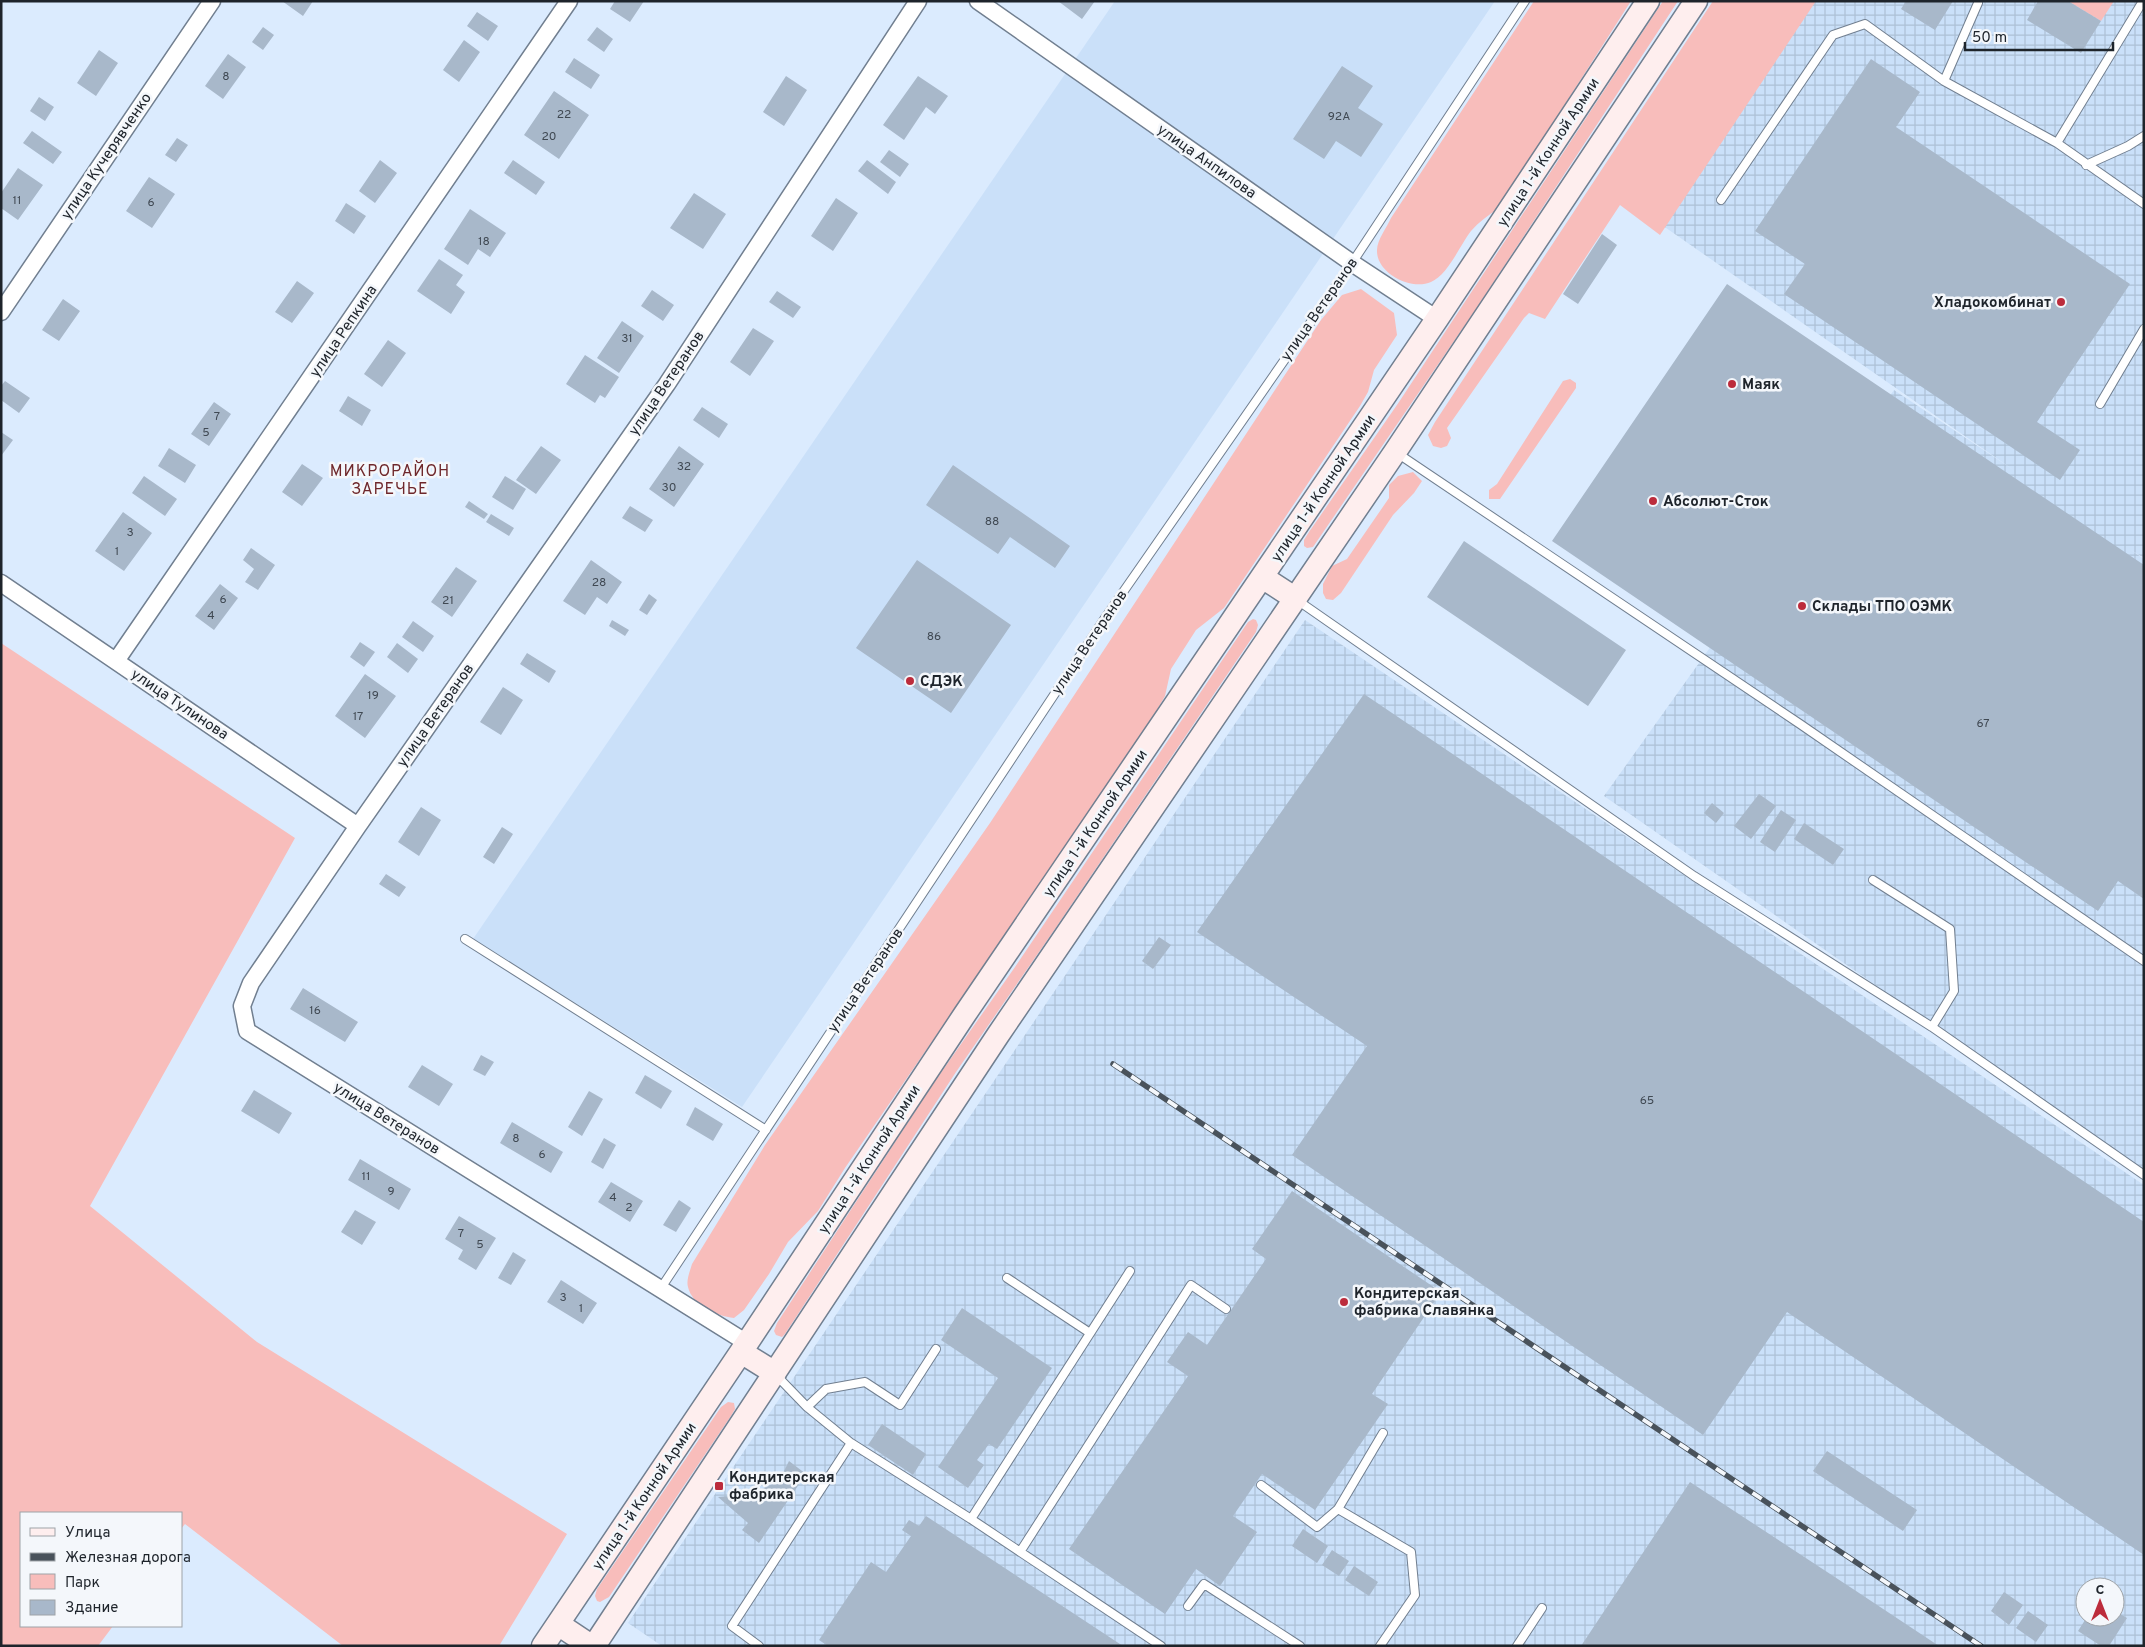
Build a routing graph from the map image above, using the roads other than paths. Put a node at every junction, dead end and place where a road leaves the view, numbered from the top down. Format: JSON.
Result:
{"nodes":[{"id":1,"x":212,"y":1,"type":"edge"},
{"id":2,"x":569,"y":1,"type":"edge"},
{"id":3,"x":918,"y":1,"type":"edge"},
{"id":4,"x":978,"y":1,"type":"edge"},
{"id":5,"x":1525,"y":1,"type":"edge"},
{"id":6,"x":1648,"y":1,"type":"edge"},
{"id":7,"x":1696,"y":1,"type":"edge"},
{"id":8,"x":2143,"y":1,"type":"edge"},
{"id":9,"x":1978,"y":3,"type":"dead end"},
{"id":10,"x":1944,"y":81,"type":"junction"},
{"id":11,"x":2144,"y":136,"type":"edge"},
{"id":12,"x":2056,"y":144,"type":"junction"},
{"id":13,"x":2086,"y":165,"type":"junction"},
{"id":14,"x":1721,"y":200,"type":"dead end"},
{"id":15,"x":2144,"y":204,"type":"edge"},
{"id":16,"x":1352,"y":263,"type":"junction"},
{"id":17,"x":1,"y":312,"type":"edge"},
{"id":18,"x":1437,"y":319,"type":"junction"},
{"id":19,"x":2144,"y":329,"type":"edge"},
{"id":20,"x":2100,"y":404,"type":"dead end"},
{"id":21,"x":1395,"y":452,"type":"junction"},
{"id":22,"x":1262,"y":577,"type":"junction"},
{"id":23,"x":1,"y":584,"type":"edge"},
{"id":24,"x":1296,"y":599,"type":"junction"},
{"id":25,"x":116,"y":661,"type":"junction"},
{"id":26,"x":358,"y":826,"type":"junction"},
{"id":27,"x":1872,"y":880,"type":"dead end"},
{"id":28,"x":466,"y":939,"type":"dead end"},
{"id":29,"x":2144,"y":961,"type":"edge"},
{"id":30,"x":1932,"y":1027,"type":"junction"},
{"id":31,"x":766,"y":1130,"type":"junction"},
{"id":32,"x":2144,"y":1175,"type":"edge"},
{"id":33,"x":1130,"y":1272,"type":"dead end"},
{"id":34,"x":1007,"y":1278,"type":"dead end"},
{"id":35,"x":661,"y":1288,"type":"junction"},
{"id":36,"x":1226,"y":1309,"type":"dead end"},
{"id":37,"x":1090,"y":1333,"type":"junction"},
{"id":38,"x":744,"y":1347,"type":"junction"},
{"id":39,"x":936,"y":1349,"type":"dead end"},
{"id":40,"x":775,"y":1373,"type":"junction"},
{"id":41,"x":807,"y":1407,"type":"junction"},
{"id":42,"x":1383,"y":1433,"type":"dead end"},
{"id":43,"x":851,"y":1443,"type":"junction"},
{"id":44,"x":1261,"y":1485,"type":"dead end"},
{"id":45,"x":1338,"y":1509,"type":"junction"},
{"id":46,"x":971,"y":1518,"type":"junction"},
{"id":47,"x":1020,"y":1552,"type":"junction"},
{"id":48,"x":1188,"y":1606,"type":"dead end"},
{"id":49,"x":1542,"y":1608,"type":"dead end"},
{"id":50,"x":558,"y":1624,"type":"junction"},
{"id":51,"x":543,"y":1646,"type":"edge"},
{"id":52,"x":593,"y":1646,"type":"edge"},
{"id":53,"x":759,"y":1646,"type":"edge"},
{"id":54,"x":1161,"y":1646,"type":"edge"},
{"id":55,"x":1300,"y":1646,"type":"edge"},
{"id":56,"x":1380,"y":1646,"type":"edge"},
{"id":57,"x":1517,"y":1646,"type":"edge"}],
"edges":[{"from":1,"to":17,"type":"street","name":"улица Кучерявченко"},
{"from":2,"to":25,"type":"street","name":"улица Репкина"},
{"from":3,"to":26,"type":"street","name":"улица Ветеранов"},
{"from":4,"to":16,"type":"street","name":"улица Анпилова"},
{"from":5,"to":16,"type":"lane","name":"улица Ветеранов"},
{"from":6,"to":18,"type":"main road","name":"улица 1-й Конной Армии"},
{"from":7,"to":21,"type":"main road"},
{"from":8,"to":12,"type":"lane"},
{"from":9,"to":10,"type":"lane"},
{"from":10,"to":12,"type":"lane"},
{"from":10,"to":14,"type":"lane"},
{"from":11,"to":13,"type":"lane"},
{"from":12,"to":13,"type":"lane"},
{"from":13,"to":15,"type":"lane"},
{"from":16,"to":18,"type":"street","name":"улица Анпилова"},
{"from":16,"to":31,"type":"lane","name":"улица Ветеранов"},
{"from":18,"to":22,"type":"main road","name":"улица 1-й Конной Армии"},
{"from":19,"to":20,"type":"lane"},
{"from":21,"to":24,"type":"main road"},
{"from":21,"to":29,"type":"lane"},
{"from":22,"to":24,"type":"main road"},
{"from":22,"to":38,"type":"main road","name":"улица 1-й Конной Армии"},
{"from":23,"to":25,"type":"street","name":"улица Тулинова"},
{"from":24,"to":30,"type":"lane"},
{"from":24,"to":40,"type":"main road"},
{"from":25,"to":26,"type":"street","name":"улица Тулинова"},
{"from":26,"to":35,"type":"street","name":"улица Ветеранов"},
{"from":27,"to":30,"type":"lane"},
{"from":28,"to":31,"type":"lane"},
{"from":30,"to":32,"type":"lane"},
{"from":31,"to":35,"type":"lane","name":"улица Ветеранов"},
{"from":33,"to":37,"type":"lane"},
{"from":34,"to":37,"type":"lane"},
{"from":35,"to":38,"type":"street","name":"улица Ветеранов"},
{"from":36,"to":47,"type":"lane"},
{"from":37,"to":46,"type":"lane"},
{"from":38,"to":40,"type":"main road"},
{"from":38,"to":50,"type":"main road","name":"улица 1-й Конной Армии"},
{"from":39,"to":41,"type":"lane"},
{"from":40,"to":41,"type":"lane"},
{"from":40,"to":52,"type":"main road"},
{"from":41,"to":43,"type":"lane"},
{"from":42,"to":45,"type":"lane"},
{"from":43,"to":46,"type":"lane"},
{"from":43,"to":53,"type":"lane"},
{"from":44,"to":45,"type":"lane"},
{"from":45,"to":56,"type":"lane"},
{"from":46,"to":47,"type":"lane"},
{"from":47,"to":54,"type":"lane"},
{"from":48,"to":55,"type":"lane"},
{"from":49,"to":57,"type":"lane"},
{"from":50,"to":51,"type":"main road","name":"улица 1-й Конной Армии"},
{"from":50,"to":52,"type":"main road"}]}
